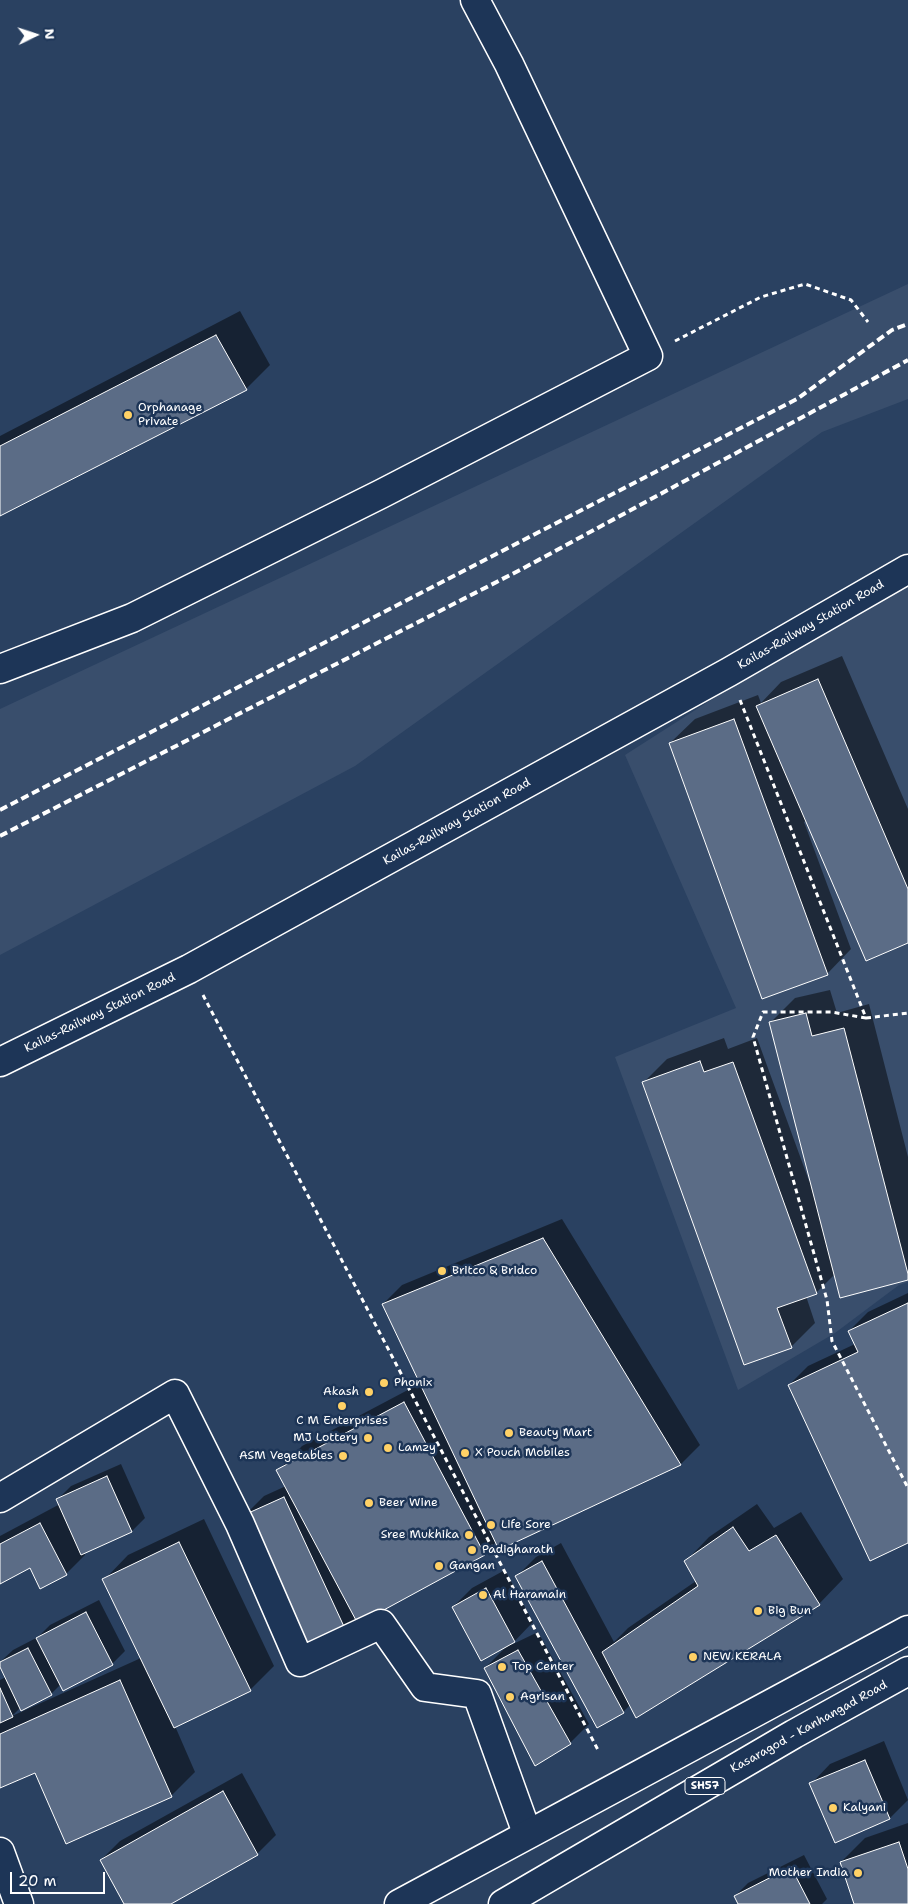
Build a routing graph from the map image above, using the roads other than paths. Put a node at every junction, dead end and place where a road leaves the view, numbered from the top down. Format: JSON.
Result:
{"nodes":[{"id":1,"x":476,"y":0,"type":"edge"},
{"id":2,"x":908,"y":569,"type":"edge"},
{"id":3,"x":2,"y":665,"type":"edge"},
{"id":4,"x":0,"y":1062,"type":"edge"},
{"id":5,"x":0,"y":1498,"type":"edge"},
{"id":6,"x":908,"y":1630,"type":"edge"},
{"id":7,"x":908,"y":1671,"type":"edge"},
{"id":8,"x":527,"y":1834,"type":"junction"},
{"id":9,"x":0,"y":1852,"type":"edge"},
{"id":10,"x":19,"y":1904,"type":"edge"},
{"id":11,"x":399,"y":1904,"type":"edge"},
{"id":12,"x":503,"y":1904,"type":"edge"}],
"edges":[{"from":1,"to":3,"type":"street"},
{"from":2,"to":4,"type":"street","name":"Kailas-Railway Station Road"},
{"from":5,"to":8,"type":"street"},
{"from":6,"to":8,"type":"street"},
{"from":7,"to":12,"type":"street","name":"Kasaragod - Kanhangad Road","number":"SH57"},
{"from":8,"to":11,"type":"street"},
{"from":9,"to":10,"type":"street"}]}
